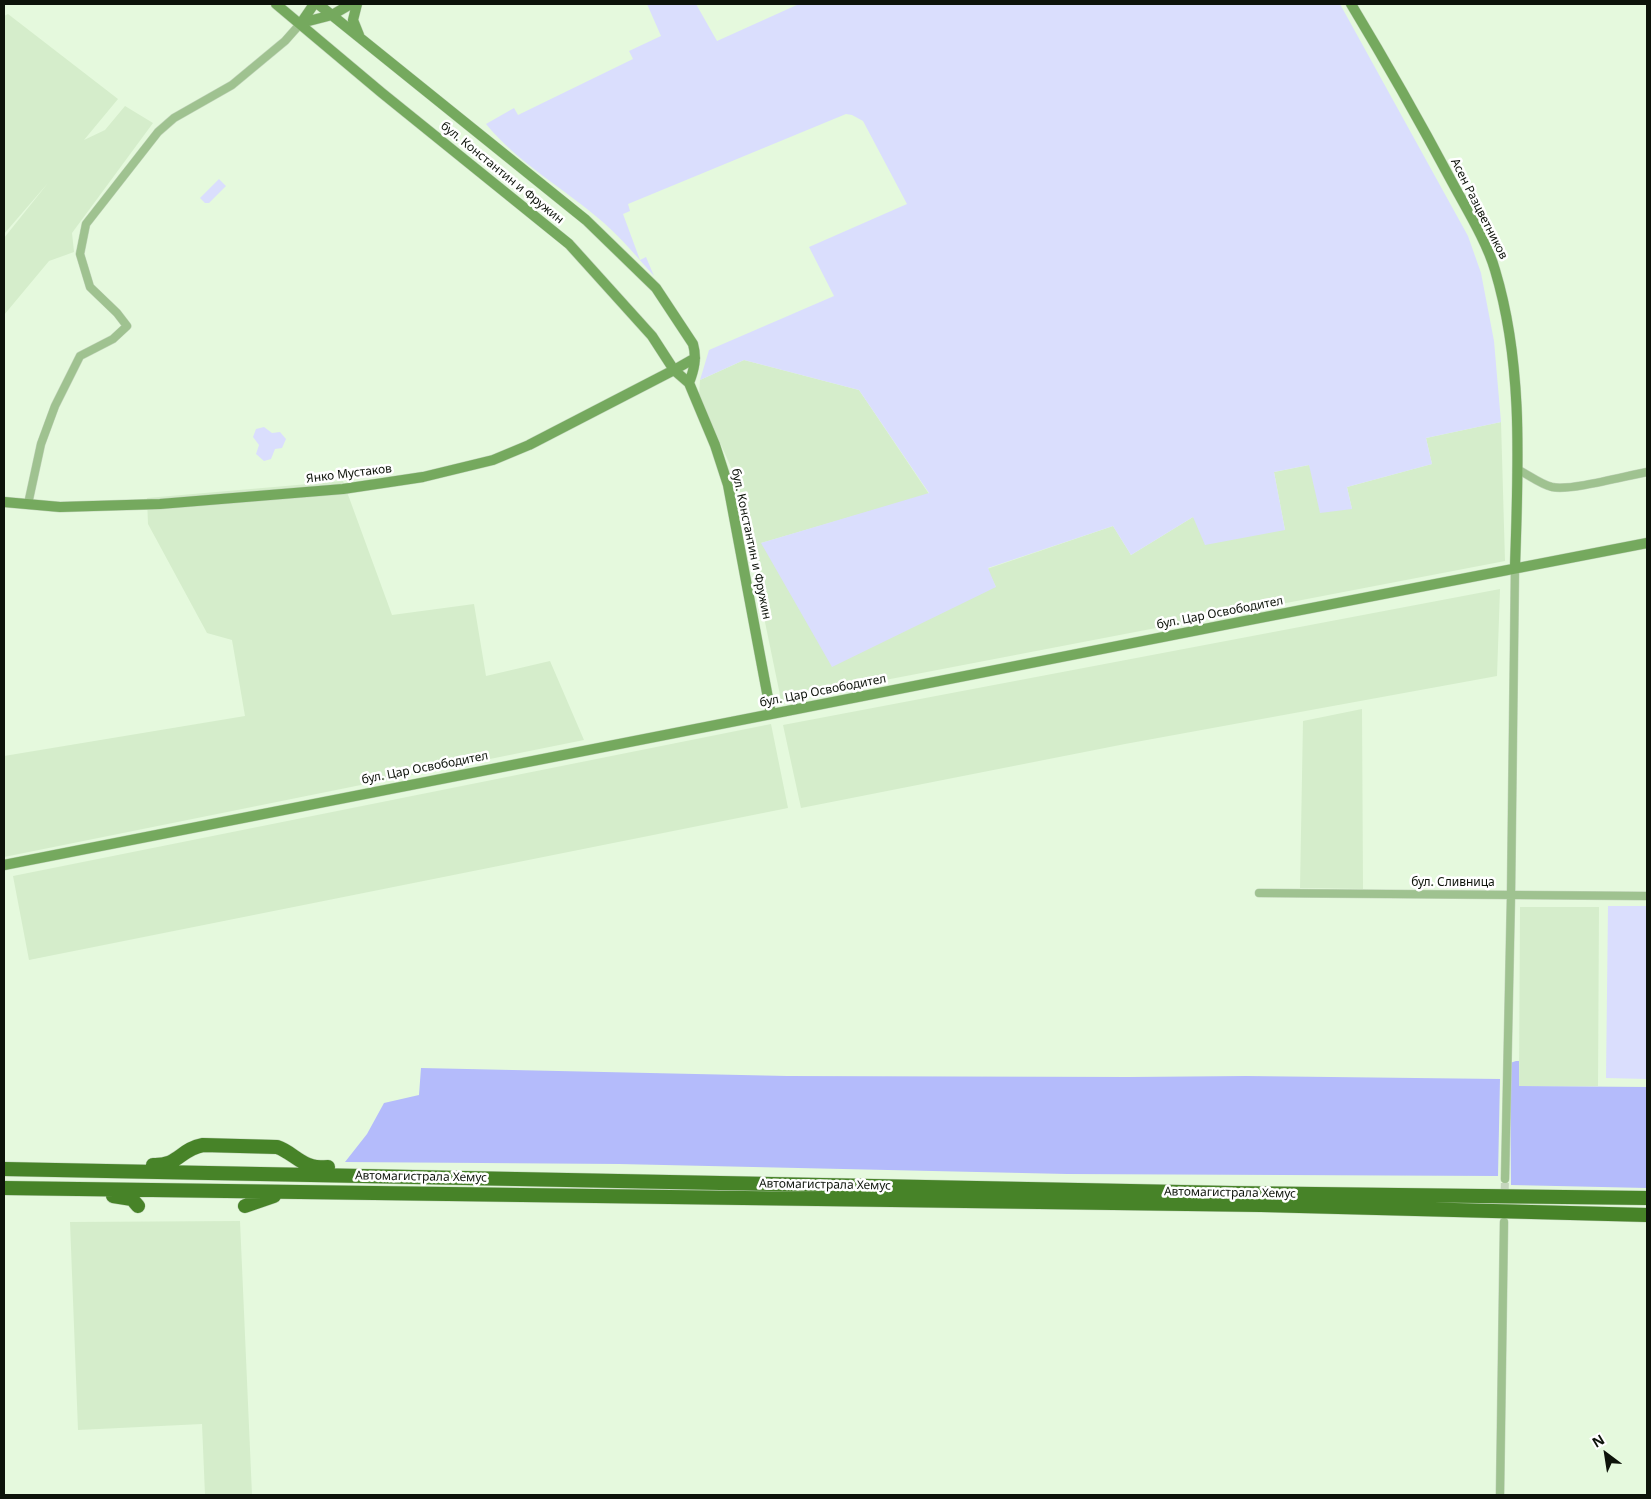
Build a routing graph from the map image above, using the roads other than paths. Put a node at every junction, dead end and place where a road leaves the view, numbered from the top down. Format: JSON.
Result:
{"nodes":[{"id":1,"x":276,"y":4,"type":"edge"},
{"id":2,"x":314,"y":4,"type":"edge"},
{"id":3,"x":318,"y":4,"type":"edge"},
{"id":4,"x":351,"y":4,"type":"edge"},
{"id":5,"x":357,"y":4,"type":"edge"},
{"id":6,"x":1351,"y":4,"type":"edge"},
{"id":7,"x":332,"y":16,"type":"junction"},
{"id":8,"x":301,"y":23,"type":"junction"},
{"id":9,"x":359,"y":36,"type":"junction"},
{"id":10,"x":695,"y":358,"type":"junction"},
{"id":11,"x":674,"y":370,"type":"junction"},
{"id":12,"x":689,"y":383,"type":"junction"},
{"id":13,"x":1518,"y":469,"type":"junction"},
{"id":14,"x":1647,"y":472,"type":"edge"},
{"id":15,"x":4,"y":502,"type":"edge"},
{"id":16,"x":28,"y":504,"type":"junction"},
{"id":17,"x":1647,"y":542,"type":"edge"},
{"id":18,"x":1515,"y":567,"type":"junction"},
{"id":19,"x":771,"y":714,"type":"junction"},
{"id":20,"x":4,"y":865,"type":"edge"},
{"id":21,"x":1259,"y":893,"type":"dead end"},
{"id":22,"x":1511,"y":895,"type":"junction"},
{"id":23,"x":1647,"y":896,"type":"edge"},
{"id":24,"x":4,"y":1169,"type":"edge"},
{"id":25,"x":64,"y":1170,"type":"junction"},
{"id":26,"x":448,"y":1178,"type":"junction"},
{"id":27,"x":1505,"y":1179,"type":"tunnel mouth"},
{"id":28,"x":4,"y":1188,"type":"edge"},
{"id":29,"x":68,"y":1188,"type":"junction"},
{"id":30,"x":288,"y":1192,"type":"junction"},
{"id":31,"x":1647,"y":1198,"type":"edge"},
{"id":32,"x":138,"y":1206,"type":"dead end"},
{"id":33,"x":245,"y":1206,"type":"dead end"},
{"id":34,"x":1647,"y":1215,"type":"edge"},
{"id":35,"x":1504,"y":1222,"type":"tunnel mouth"},
{"id":36,"x":1500,"y":1495,"type":"edge"}],
"edges":[{"from":1,"to":8,"type":"street","name":"бул. Константин и Фружин"},
{"from":2,"to":8,"type":"street"},
{"from":3,"to":7,"type":"street","name":"бул. Константин и Фружин"},
{"from":4,"to":7,"type":"street"},
{"from":5,"to":9,"type":"street"},
{"from":6,"to":13,"type":"street","name":"Асен Разцветников"},
{"from":7,"to":8,"type":"street"},
{"from":7,"to":9,"type":"street","name":"бул. Константин и Фружин"},
{"from":8,"to":11,"type":"street","name":"бул. Константин и Фружин"},
{"from":8,"to":16,"type":"street"},
{"from":9,"to":10,"type":"street","name":"бул. Константин и Фружин"},
{"from":10,"to":11,"type":"street","name":"Янко Мустаков"},
{"from":10,"to":12,"type":"street"},
{"from":11,"to":12,"type":"street","name":"бул. Константин и Фружин"},
{"from":11,"to":16,"type":"street","name":"Янко Мустаков"},
{"from":12,"to":19,"type":"street","name":"бул. Константин и Фружин"},
{"from":13,"to":14,"type":"street"},
{"from":13,"to":18,"type":"street","name":"Асен Разцветников"},
{"from":15,"to":16,"type":"street","name":"Янко Мустаков"},
{"from":17,"to":18,"type":"street","name":"бул. Цар Освободител"},
{"from":18,"to":19,"type":"street","name":"бул. Цар Освободител"},
{"from":18,"to":22,"type":"street"},
{"from":19,"to":20,"type":"street","name":"бул. Цар Освободител"},
{"from":21,"to":22,"type":"street","name":"бул. Сливница"},
{"from":22,"to":23,"type":"street","name":"бул. Сливница"},
{"from":22,"to":27,"type":"street"},
{"from":24,"to":25,"type":"highway","name":"Автомагистрала Хемус"},
{"from":25,"to":26,"type":"highway","name":"Автомагистрала Хемус"},
{"from":25,"to":26,"type":"highway"},
{"from":26,"to":31,"type":"highway","name":"Автомагистрала Хемус"},
{"from":28,"to":29,"type":"highway","name":"Автомагистрала Хемус"},
{"from":29,"to":30,"type":"highway","name":"Автомагистрала Хемус"},
{"from":29,"to":32,"type":"highway"},
{"from":30,"to":33,"type":"highway"},
{"from":30,"to":34,"type":"highway","name":"Автомагистрала Хемус"},
{"from":35,"to":36,"type":"street"}]}
